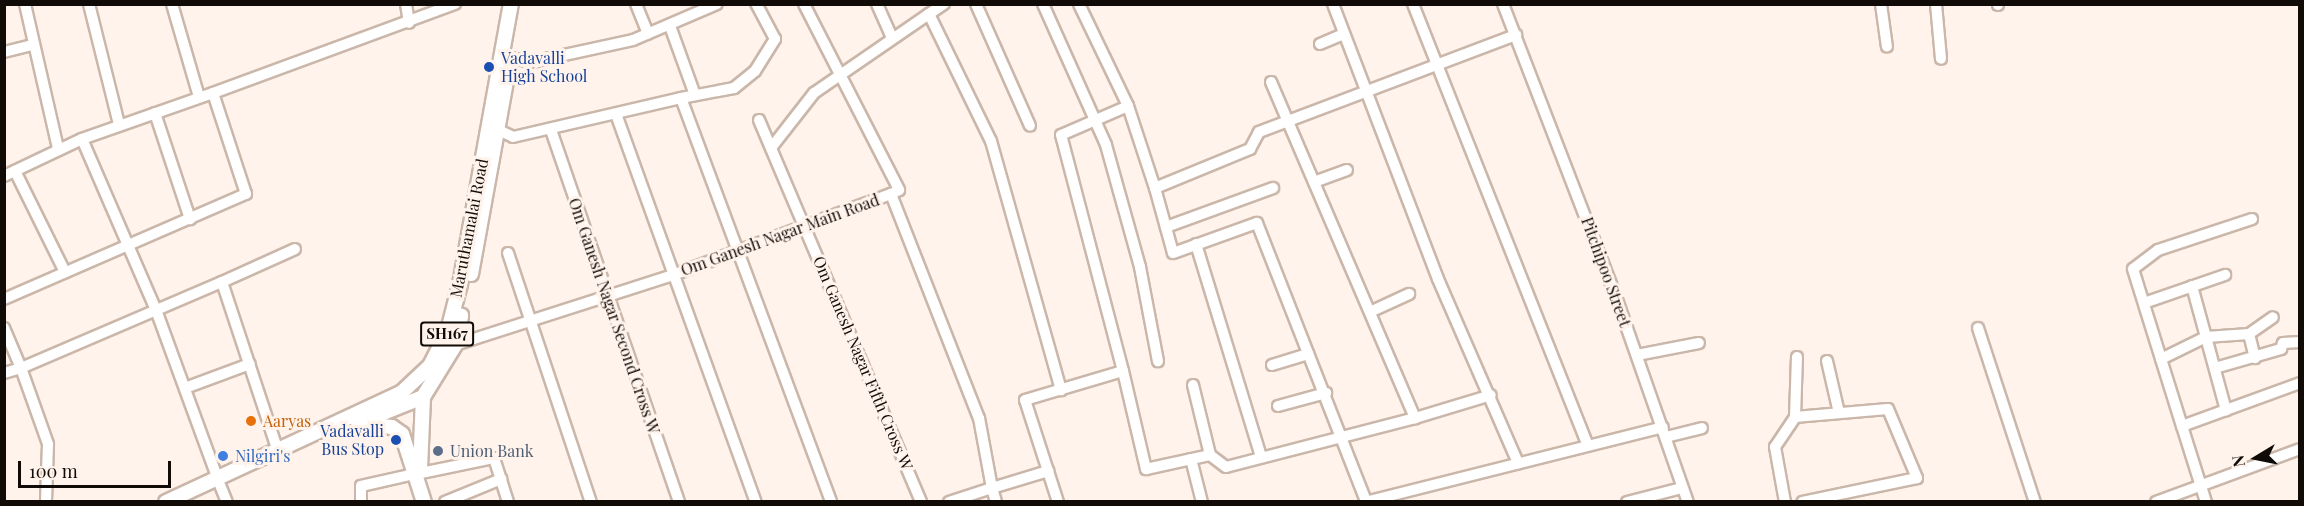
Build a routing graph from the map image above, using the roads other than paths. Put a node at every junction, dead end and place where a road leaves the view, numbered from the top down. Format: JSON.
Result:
{"nodes":[{"id":1,"x":25,"y":4,"type":"edge"},
{"id":2,"x":89,"y":4,"type":"edge"},
{"id":3,"x":172,"y":4,"type":"edge"},
{"id":4,"x":406,"y":4,"type":"edge"},
{"id":5,"x":455,"y":4,"type":"edge"},
{"id":6,"x":511,"y":4,"type":"edge"},
{"id":7,"x":520,"y":4,"type":"edge"},
{"id":8,"x":636,"y":4,"type":"edge"},
{"id":9,"x":756,"y":4,"type":"edge"},
{"id":10,"x":804,"y":4,"type":"edge"},
{"id":11,"x":877,"y":4,"type":"edge"},
{"id":12,"x":944,"y":4,"type":"edge"},
{"id":13,"x":976,"y":4,"type":"edge"},
{"id":14,"x":1043,"y":4,"type":"edge"},
{"id":15,"x":1079,"y":4,"type":"edge"},
{"id":16,"x":1333,"y":4,"type":"edge"},
{"id":17,"x":1413,"y":4,"type":"edge"},
{"id":18,"x":1503,"y":4,"type":"edge"},
{"id":19,"x":1881,"y":4,"type":"edge"},
{"id":20,"x":1936,"y":4,"type":"edge"},
{"id":21,"x":710,"y":6,"type":"edge"},
{"id":22,"x":929,"y":14,"type":"junction"},
{"id":23,"x":410,"y":23,"type":"junction"},
{"id":24,"x":670,"y":26,"type":"junction"},
{"id":25,"x":648,"y":34,"type":"junction"},
{"id":26,"x":1344,"y":34,"type":"junction"},
{"id":27,"x":1516,"y":35,"type":"junction"},
{"id":28,"x":892,"y":37,"type":"junction"},
{"id":29,"x":33,"y":45,"type":"junction"},
{"id":30,"x":1320,"y":45,"type":"dead end"},
{"id":31,"x":1887,"y":47,"type":"dead end"},
{"id":32,"x":4,"y":52,"type":"edge"},
{"id":33,"x":506,"y":57,"type":"junction"},
{"id":34,"x":1941,"y":59,"type":"dead end"},
{"id":35,"x":1435,"y":67,"type":"junction"},
{"id":36,"x":839,"y":75,"type":"junction"},
{"id":37,"x":1271,"y":82,"type":"dead end"},
{"id":38,"x":213,"y":93,"type":"junction"},
{"id":39,"x":1366,"y":93,"type":"junction"},
{"id":40,"x":695,"y":95,"type":"junction"},
{"id":41,"x":199,"y":97,"type":"junction"},
{"id":42,"x":681,"y":98,"type":"junction"},
{"id":43,"x":1128,"y":106,"type":"junction"},
{"id":44,"x":155,"y":113,"type":"junction"},
{"id":45,"x":616,"y":114,"type":"junction"},
{"id":46,"x":759,"y":120,"type":"dead end"},
{"id":47,"x":1095,"y":122,"type":"junction"},
{"id":48,"x":1286,"y":122,"type":"junction"},
{"id":49,"x":119,"y":124,"type":"junction"},
{"id":50,"x":1030,"y":126,"type":"dead end"},
{"id":51,"x":492,"y":128,"type":"junction"},
{"id":52,"x":551,"y":130,"type":"junction"},
{"id":53,"x":82,"y":139,"type":"junction"},
{"id":54,"x":771,"y":147,"type":"junction"},
{"id":55,"x":58,"y":148,"type":"junction"},
{"id":56,"x":15,"y":171,"type":"junction"},
{"id":57,"x":1347,"y":171,"type":"dead end"},
{"id":58,"x":4,"y":176,"type":"edge"},
{"id":59,"x":1314,"y":182,"type":"junction"},
{"id":60,"x":1155,"y":188,"type":"junction"},
{"id":61,"x":1274,"y":188,"type":"dead end"},
{"id":62,"x":891,"y":194,"type":"junction"},
{"id":63,"x":190,"y":219,"type":"junction"},
{"id":64,"x":2252,"y":219,"type":"dead end"},
{"id":65,"x":803,"y":226,"type":"junction"},
{"id":66,"x":1166,"y":227,"type":"junction"},
{"id":67,"x":1196,"y":244,"type":"junction"},
{"id":68,"x":128,"y":247,"type":"junction"},
{"id":69,"x":295,"y":249,"type":"dead end"},
{"id":70,"x":742,"y":249,"type":"junction"},
{"id":71,"x":508,"y":253,"type":"dead end"},
{"id":72,"x":65,"y":272,"type":"junction"},
{"id":73,"x":673,"y":275,"type":"junction"},
{"id":74,"x":2225,"y":275,"type":"dead end"},
{"id":75,"x":222,"y":282,"type":"junction"},
{"id":76,"x":2192,"y":286,"type":"junction"},
{"id":77,"x":1409,"y":294,"type":"dead end"},
{"id":78,"x":605,"y":297,"type":"junction"},
{"id":79,"x":4,"y":299,"type":"edge"},
{"id":80,"x":2144,"y":303,"type":"junction"},
{"id":81,"x":156,"y":310,"type":"junction"},
{"id":82,"x":1372,"y":311,"type":"junction"},
{"id":83,"x":2273,"y":316,"type":"dead end"},
{"id":84,"x":531,"y":323,"type":"junction"},
{"id":85,"x":4,"y":328,"type":"edge"},
{"id":86,"x":1978,"y":328,"type":"dead end"},
{"id":87,"x":2250,"y":334,"type":"junction"},
{"id":88,"x":2206,"y":337,"type":"junction"},
{"id":89,"x":2300,"y":342,"type":"edge"},
{"id":90,"x":1699,"y":343,"type":"dead end"},
{"id":91,"x":455,"y":345,"type":"junction"},
{"id":92,"x":1308,"y":354,"type":"junction"},
{"id":93,"x":1637,"y":355,"type":"junction"},
{"id":94,"x":1797,"y":357,"type":"dead end"},
{"id":95,"x":2255,"y":358,"type":"junction"},
{"id":96,"x":2161,"y":359,"type":"junction"},
{"id":97,"x":1158,"y":361,"type":"dead end"},
{"id":98,"x":1827,"y":361,"type":"dead end"},
{"id":99,"x":250,"y":363,"type":"junction"},
{"id":100,"x":1272,"y":365,"type":"dead end"},
{"id":101,"x":21,"y":368,"type":"junction"},
{"id":102,"x":2215,"y":368,"type":"junction"},
{"id":103,"x":1123,"y":371,"type":"junction"},
{"id":104,"x":4,"y":373,"type":"edge"},
{"id":105,"x":2300,"y":383,"type":"edge"},
{"id":106,"x":1193,"y":385,"type":"dead end"},
{"id":107,"x":185,"y":388,"type":"junction"},
{"id":108,"x":411,"y":388,"type":"junction"},
{"id":109,"x":1060,"y":390,"type":"junction"},
{"id":110,"x":1326,"y":393,"type":"junction"},
{"id":111,"x":1491,"y":395,"type":"junction"},
{"id":112,"x":423,"y":397,"type":"junction"},
{"id":113,"x":1278,"y":406,"type":"dead end"},
{"id":114,"x":369,"y":409,"type":"junction"},
{"id":115,"x":398,"y":409,"type":"junction"},
{"id":116,"x":2226,"y":410,"type":"junction"},
{"id":117,"x":1839,"y":413,"type":"junction"},
{"id":118,"x":1796,"y":417,"type":"junction"},
{"id":119,"x":1415,"y":418,"type":"junction"},
{"id":120,"x":355,"y":425,"type":"junction"},
{"id":121,"x":2182,"y":426,"type":"junction"},
{"id":122,"x":1702,"y":428,"type":"dead end"},
{"id":123,"x":1664,"y":432,"type":"junction"},
{"id":124,"x":402,"y":434,"type":"junction"},
{"id":125,"x":1345,"y":436,"type":"junction"},
{"id":126,"x":1588,"y":445,"type":"junction"},
{"id":127,"x":277,"y":448,"type":"junction"},
{"id":128,"x":2300,"y":449,"type":"edge"},
{"id":129,"x":418,"y":453,"type":"junction"},
{"id":130,"x":1210,"y":455,"type":"junction"},
{"id":131,"x":1261,"y":457,"type":"junction"},
{"id":132,"x":1191,"y":459,"type":"junction"},
{"id":133,"x":1518,"y":463,"type":"junction"},
{"id":134,"x":1048,"y":471,"type":"junction"},
{"id":135,"x":417,"y":474,"type":"junction"},
{"id":136,"x":501,"y":479,"type":"junction"},
{"id":137,"x":218,"y":481,"type":"junction"},
{"id":138,"x":2201,"y":486,"type":"junction"},
{"id":139,"x":992,"y":488,"type":"junction"},
{"id":140,"x":1682,"y":488,"type":"junction"},
{"id":141,"x":46,"y":501,"type":"edge"},
{"id":142,"x":166,"y":501,"type":"edge"},
{"id":143,"x":191,"y":501,"type":"edge"},
{"id":144,"x":227,"y":501,"type":"edge"},
{"id":145,"x":361,"y":501,"type":"edge"},
{"id":146,"x":424,"y":501,"type":"edge"},
{"id":147,"x":445,"y":501,"type":"edge"},
{"id":148,"x":508,"y":501,"type":"edge"},
{"id":149,"x":591,"y":501,"type":"edge"},
{"id":150,"x":679,"y":501,"type":"edge"},
{"id":151,"x":756,"y":501,"type":"edge"},
{"id":152,"x":831,"y":501,"type":"edge"},
{"id":153,"x":921,"y":501,"type":"edge"},
{"id":154,"x":949,"y":501,"type":"edge"},
{"id":155,"x":996,"y":501,"type":"edge"},
{"id":156,"x":1058,"y":501,"type":"edge"},
{"id":157,"x":1202,"y":501,"type":"edge"},
{"id":158,"x":1366,"y":501,"type":"edge"},
{"id":159,"x":1627,"y":501,"type":"edge"},
{"id":160,"x":1688,"y":501,"type":"edge"},
{"id":161,"x":1785,"y":501,"type":"edge"},
{"id":162,"x":1802,"y":501,"type":"edge"},
{"id":163,"x":2035,"y":501,"type":"edge"},
{"id":164,"x":2157,"y":501,"type":"edge"},
{"id":165,"x":2206,"y":501,"type":"edge"}],
"edges":[{"from":1,"to":29,"type":"street"},
{"from":2,"to":49,"type":"street"},
{"from":3,"to":41,"type":"street"},
{"from":4,"to":23,"type":"street"},
{"from":5,"to":23,"type":"street"},
{"from":6,"to":33,"type":"main road","name":"Maruthamalai Road","number":"SH167"},
{"from":7,"to":33,"type":"main road","name":"Maruthamalai Road","number":"SH167"},
{"from":8,"to":25,"type":"street"},
{"from":9,"to":40,"type":"street"},
{"from":10,"to":36,"type":"street"},
{"from":11,"to":28,"type":"street"},
{"from":12,"to":22,"type":"street"},
{"from":13,"to":50,"type":"street"},
{"from":14,"to":47,"type":"street"},
{"from":15,"to":43,"type":"street"},
{"from":16,"to":26,"type":"street"},
{"from":17,"to":35,"type":"street"},
{"from":18,"to":27,"type":"street","name":"Pitchipoo Street"},
{"from":19,"to":31,"type":"street"},
{"from":20,"to":34,"type":"street"},
{"from":21,"to":24,"type":"street"},
{"from":22,"to":28,"type":"street"},
{"from":22,"to":109,"type":"street"},
{"from":23,"to":38,"type":"street"},
{"from":24,"to":25,"type":"street"},
{"from":24,"to":40,"type":"street"},
{"from":25,"to":33,"type":"street"},
{"from":26,"to":30,"type":"street"},
{"from":26,"to":39,"type":"street"},
{"from":27,"to":35,"type":"street"},
{"from":27,"to":93,"type":"street","name":"Pitchipoo Street"},
{"from":28,"to":36,"type":"street"},
{"from":29,"to":32,"type":"street"},
{"from":29,"to":55,"type":"street"},
{"from":33,"to":51,"type":"main road","name":"Maruthamalai Road","number":"SH167"},
{"from":35,"to":39,"type":"street"},
{"from":35,"to":126,"type":"street"},
{"from":36,"to":54,"type":"street"},
{"from":36,"to":62,"type":"street"},
{"from":37,"to":48,"type":"street"},
{"from":38,"to":41,"type":"street"},
{"from":38,"to":63,"type":"street"},
{"from":39,"to":48,"type":"street"},
{"from":39,"to":111,"type":"street"},
{"from":40,"to":42,"type":"street"},
{"from":41,"to":44,"type":"street"},
{"from":42,"to":45,"type":"street"},
{"from":42,"to":70,"type":"street"},
{"from":43,"to":47,"type":"street"},
{"from":43,"to":60,"type":"street"},
{"from":44,"to":49,"type":"street"},
{"from":44,"to":63,"type":"street"},
{"from":45,"to":52,"type":"street"},
{"from":45,"to":73,"type":"street"},
{"from":46,"to":54,"type":"street","name":"Om Ganesh Nagar Fifth Cross W"},
{"from":47,"to":97,"type":"street"},
{"from":47,"to":103,"type":"street"},
{"from":48,"to":59,"type":"street"},
{"from":48,"to":60,"type":"street"},
{"from":49,"to":53,"type":"street"},
{"from":51,"to":52,"type":"street"},
{"from":51,"to":91,"type":"main road","name":"Maruthamalai Road","number":"SH167"},
{"from":51,"to":108,"type":"main road","name":"Maruthamalai Road","number":"SH167"},
{"from":52,"to":78,"type":"street","name":"Om Ganesh Nagar Second Cross W"},
{"from":53,"to":55,"type":"street"},
{"from":53,"to":68,"type":"street"},
{"from":54,"to":65,"type":"street","name":"Om Ganesh Nagar Fifth Cross W"},
{"from":55,"to":56,"type":"street"},
{"from":56,"to":58,"type":"street"},
{"from":56,"to":72,"type":"street"},
{"from":57,"to":59,"type":"street"},
{"from":59,"to":82,"type":"street"},
{"from":60,"to":66,"type":"street"},
{"from":61,"to":66,"type":"street"},
{"from":62,"to":65,"type":"street","name":"Om Ganesh Nagar Main Road"},
{"from":62,"to":139,"type":"street","name":"Om Ganesh Nagar Main Road"},
{"from":63,"to":68,"type":"street"},
{"from":64,"to":80,"type":"street"},
{"from":65,"to":70,"type":"street","name":"Om Ganesh Nagar Main Road"},
{"from":65,"to":153,"type":"street","name":"Om Ganesh Nagar Fifth Cross W"},
{"from":66,"to":67,"type":"street"},
{"from":67,"to":92,"type":"street"},
{"from":67,"to":131,"type":"street"},
{"from":68,"to":72,"type":"street"},
{"from":68,"to":81,"type":"street"},
{"from":69,"to":75,"type":"street"},
{"from":70,"to":73,"type":"street","name":"Om Ganesh Nagar Main Road"},
{"from":70,"to":152,"type":"street"},
{"from":71,"to":84,"type":"street"},
{"from":72,"to":79,"type":"street"},
{"from":73,"to":78,"type":"street","name":"Om Ganesh Nagar Main Road"},
{"from":73,"to":151,"type":"street"},
{"from":74,"to":76,"type":"street"},
{"from":75,"to":81,"type":"street"},
{"from":75,"to":99,"type":"street"},
{"from":76,"to":80,"type":"street"},
{"from":76,"to":88,"type":"street"},
{"from":77,"to":82,"type":"street"},
{"from":78,"to":84,"type":"street","name":"Om Ganesh Nagar Main Road"},
{"from":78,"to":150,"type":"street","name":"Om Ganesh Nagar Second Cross W"},
{"from":80,"to":96,"type":"street"},
{"from":81,"to":101,"type":"street"},
{"from":81,"to":107,"type":"street"},
{"from":82,"to":119,"type":"street"},
{"from":83,"to":87,"type":"street"},
{"from":84,"to":91,"type":"street","name":"Om Ganesh Nagar Main Road"},
{"from":84,"to":149,"type":"street"},
{"from":85,"to":101,"type":"street"},
{"from":86,"to":163,"type":"street"},
{"from":87,"to":88,"type":"street"},
{"from":87,"to":95,"type":"street"},
{"from":88,"to":96,"type":"street"},
{"from":88,"to":102,"type":"street"},
{"from":89,"to":95,"type":"street"},
{"from":90,"to":93,"type":"street"},
{"from":91,"to":112,"type":"main road","name":"Maruthamalai Road","number":"SH167"},
{"from":92,"to":100,"type":"street"},
{"from":92,"to":110,"type":"street"},
{"from":93,"to":123,"type":"street","name":"Pitchipoo Street"},
{"from":94,"to":118,"type":"street"},
{"from":95,"to":102,"type":"street"},
{"from":96,"to":121,"type":"street"},
{"from":98,"to":117,"type":"street"},
{"from":99,"to":107,"type":"street"},
{"from":99,"to":127,"type":"street"},
{"from":101,"to":104,"type":"street"},
{"from":101,"to":141,"type":"street"},
{"from":102,"to":116,"type":"street"},
{"from":103,"to":109,"type":"street"},
{"from":103,"to":132,"type":"street"},
{"from":105,"to":116,"type":"street"},
{"from":106,"to":130,"type":"street"},
{"from":107,"to":137,"type":"street"},
{"from":108,"to":114,"type":"main road"},
{"from":108,"to":115,"type":"main road","name":"Maruthamalai Road"},
{"from":109,"to":134,"type":"street"},
{"from":110,"to":113,"type":"street"},
{"from":110,"to":125,"type":"street"},
{"from":111,"to":119,"type":"street"},
{"from":111,"to":133,"type":"street"},
{"from":112,"to":115,"type":"main road"},
{"from":112,"to":129,"type":"main road"},
{"from":114,"to":115,"type":"main road"},
{"from":114,"to":127,"type":"main road"},
{"from":115,"to":120,"type":"main road"},
{"from":115,"to":124,"type":"main road"},
{"from":115,"to":129,"type":"main road"},
{"from":116,"to":121,"type":"street"},
{"from":117,"to":118,"type":"street"},
{"from":117,"to":162,"type":"street"},
{"from":118,"to":161,"type":"street"},
{"from":119,"to":125,"type":"street"},
{"from":120,"to":124,"type":"main road"},
{"from":120,"to":137,"type":"main road"},
{"from":121,"to":138,"type":"street"},
{"from":122,"to":123,"type":"street"},
{"from":123,"to":126,"type":"street"},
{"from":123,"to":140,"type":"street","name":"Pitchipoo Street"},
{"from":124,"to":135,"type":"main road"},
{"from":125,"to":131,"type":"street"},
{"from":125,"to":158,"type":"street"},
{"from":126,"to":133,"type":"street"},
{"from":127,"to":137,"type":"main road"},
{"from":128,"to":138,"type":"street"},
{"from":129,"to":135,"type":"main road"},
{"from":130,"to":131,"type":"street"},
{"from":130,"to":132,"type":"street"},
{"from":132,"to":157,"type":"street"},
{"from":133,"to":158,"type":"street"},
{"from":134,"to":139,"type":"street"},
{"from":134,"to":156,"type":"street"},
{"from":135,"to":136,"type":"street"},
{"from":135,"to":145,"type":"street"},
{"from":135,"to":146,"type":"main road"},
{"from":136,"to":147,"type":"street"},
{"from":136,"to":148,"type":"street"},
{"from":137,"to":142,"type":"main road"},
{"from":137,"to":143,"type":"main road"},
{"from":137,"to":144,"type":"street"},
{"from":138,"to":164,"type":"street"},
{"from":138,"to":165,"type":"street"},
{"from":139,"to":154,"type":"street"},
{"from":139,"to":155,"type":"street","name":"Om Ganesh Nagar Main Road"},
{"from":140,"to":159,"type":"street"},
{"from":140,"to":160,"type":"street","name":"Pitchipoo Street"}]}
